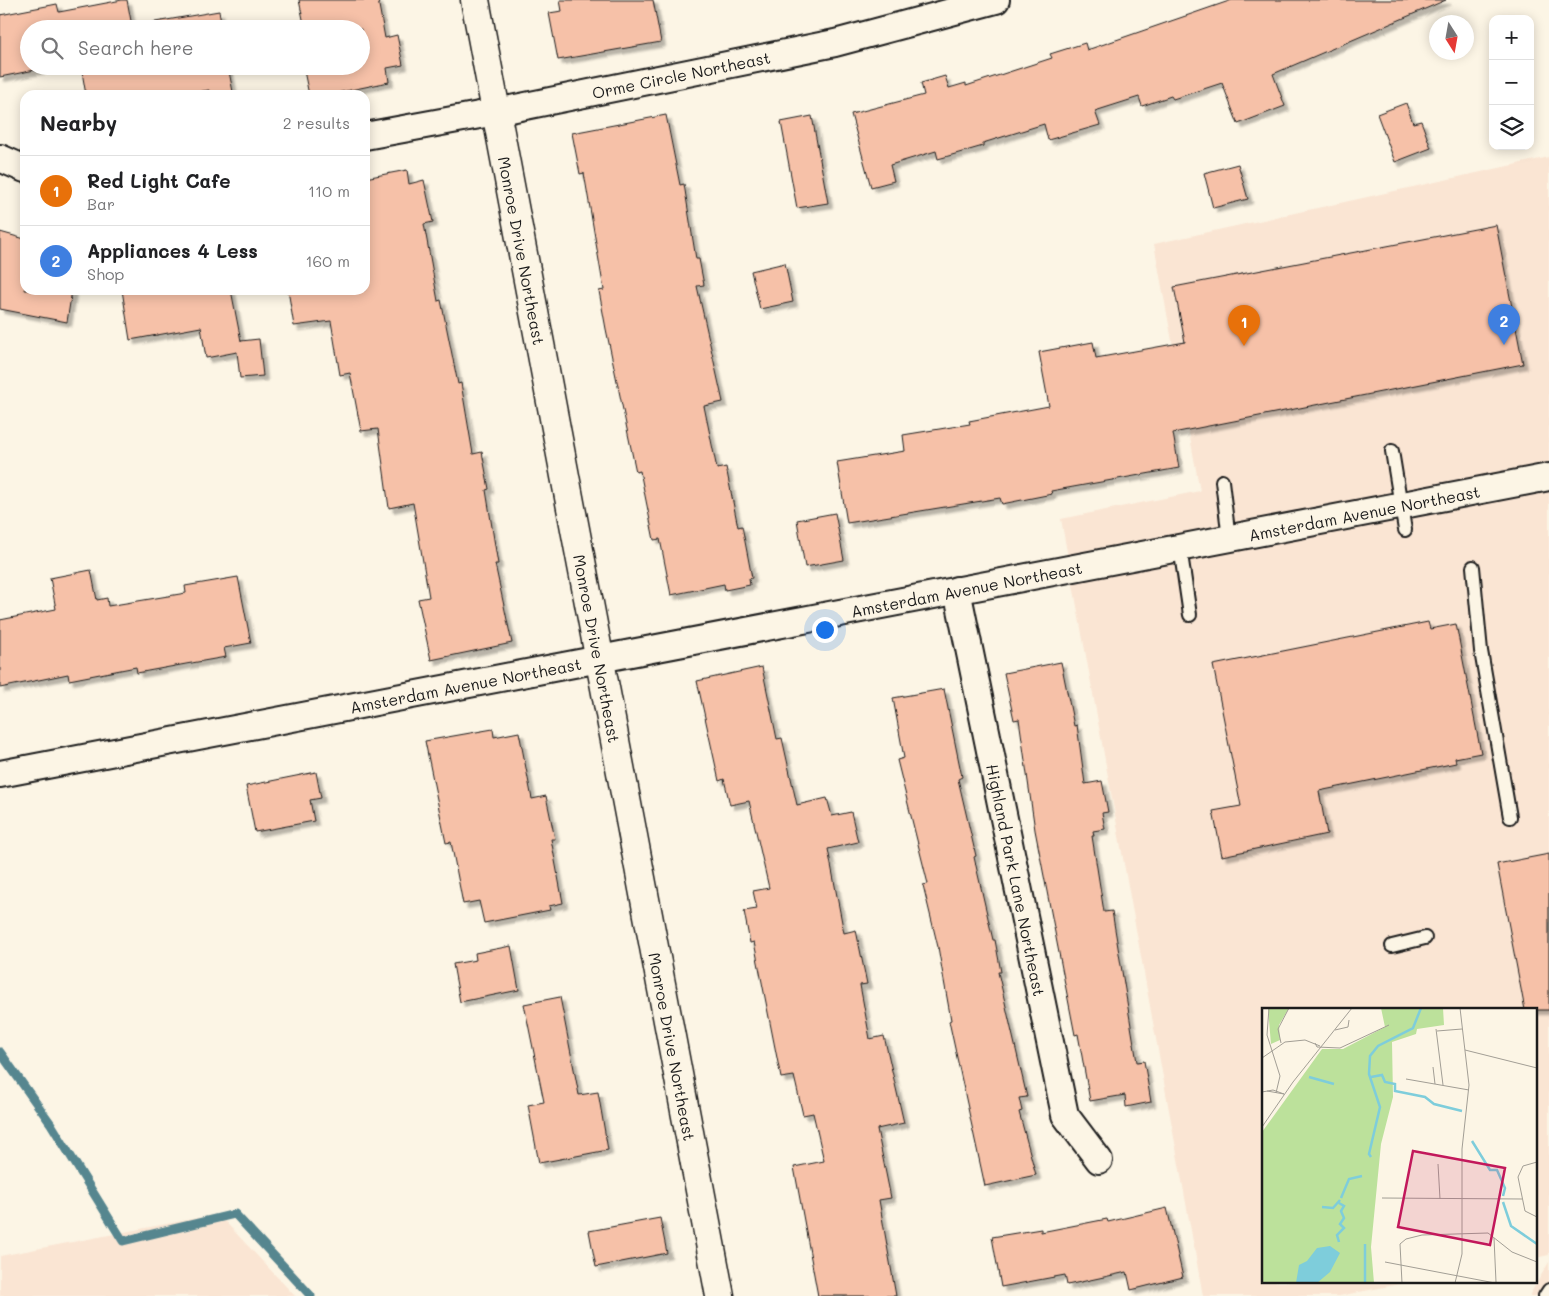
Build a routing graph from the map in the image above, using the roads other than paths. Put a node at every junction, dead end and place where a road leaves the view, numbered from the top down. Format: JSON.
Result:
{"nodes":[{"id":1,"x":475,"y":0,"type":"edge"},
{"id":2,"x":996,"y":0,"type":"edge"},
{"id":3,"x":496,"y":112,"type":"junction"},
{"id":4,"x":370,"y":135,"type":"edge"},
{"id":5,"x":0,"y":158,"type":"edge"},
{"id":6,"x":20,"y":167,"type":"edge"},
{"id":7,"x":1392,"y":451,"type":"dead end"},
{"id":8,"x":1549,"y":477,"type":"edge"},
{"id":9,"x":1222,"y":481,"type":"dead end"},
{"id":10,"x":1402,"y":504,"type":"junction"},
{"id":11,"x":1405,"y":530,"type":"dead end"},
{"id":12,"x":1229,"y":539,"type":"junction"},
{"id":13,"x":1180,"y":547,"type":"junction"},
{"id":14,"x":1473,"y":568,"type":"dead end"},
{"id":15,"x":957,"y":590,"type":"junction"},
{"id":16,"x":1190,"y":615,"type":"dead end"},
{"id":17,"x":600,"y":658,"type":"junction"},
{"id":18,"x":0,"y":774,"type":"edge"},
{"id":19,"x":1510,"y":817,"type":"dead end"},
{"id":20,"x":1424,"y":938,"type":"dead end"},
{"id":21,"x":1392,"y":946,"type":"dead end"},
{"id":22,"x":1099,"y":1160,"type":"dead end"},
{"id":23,"x":1549,"y":1290,"type":"edge"},
{"id":24,"x":720,"y":1296,"type":"edge"},
{"id":25,"x":1545,"y":1296,"type":"edge"}],
"edges":[{"from":1,"to":3,"type":"main road","name":"Monroe Drive Northeast"},
{"from":2,"to":3,"type":"street","name":"Orme Circle Northeast"},
{"from":3,"to":4,"type":"street","name":"Orme Circle Northeast"},
{"from":3,"to":17,"type":"main road","name":"Monroe Drive Northeast"},
{"from":5,"to":6,"type":"street"},
{"from":7,"to":10,"type":"lane"},
{"from":8,"to":10,"type":"street","name":"Amsterdam Avenue Northeast"},
{"from":9,"to":12,"type":"lane"},
{"from":10,"to":11,"type":"lane"},
{"from":10,"to":12,"type":"street","name":"Amsterdam Avenue Northeast"},
{"from":12,"to":13,"type":"street","name":"Amsterdam Avenue Northeast"},
{"from":13,"to":15,"type":"street","name":"Amsterdam Avenue Northeast"},
{"from":13,"to":16,"type":"lane"},
{"from":14,"to":19,"type":"lane"},
{"from":15,"to":17,"type":"street","name":"Amsterdam Avenue Northeast"},
{"from":15,"to":22,"type":"street","name":"Highland Park Lane Northeast"},
{"from":17,"to":18,"type":"street","name":"Amsterdam Avenue Northeast"},
{"from":17,"to":24,"type":"main road","name":"Monroe Drive Northeast"},
{"from":20,"to":21,"type":"lane"},
{"from":23,"to":25,"type":"lane"}]}
